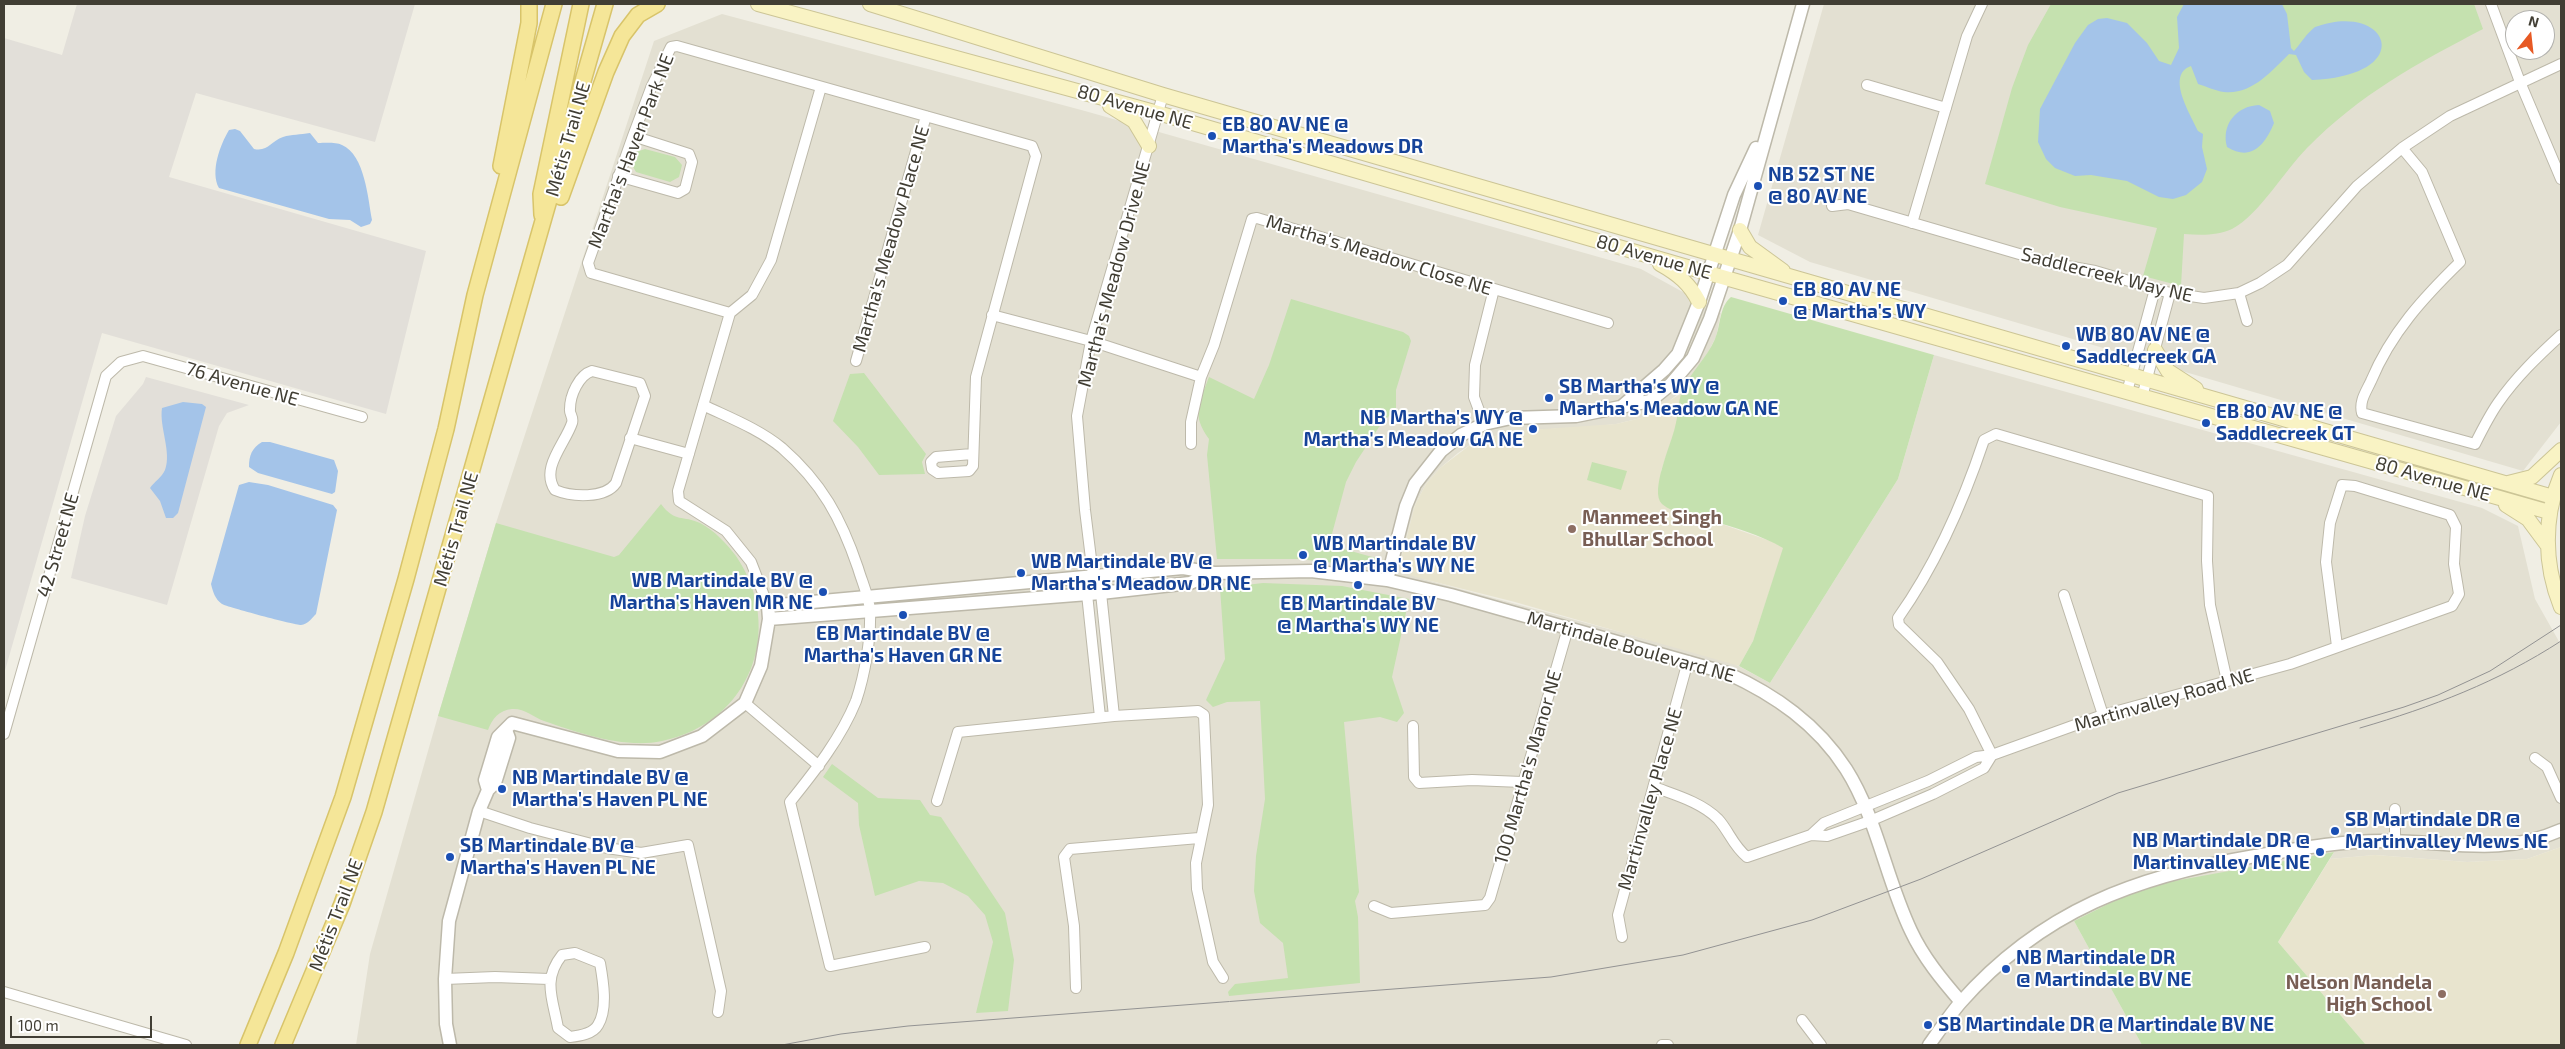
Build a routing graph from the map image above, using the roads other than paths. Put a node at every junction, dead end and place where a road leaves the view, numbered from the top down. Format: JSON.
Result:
{"nodes":[{"id":1,"x":529,"y":4,"type":"edge"},
{"id":2,"x":554,"y":4,"type":"edge"},
{"id":3,"x":581,"y":4,"type":"edge"},
{"id":4,"x":605,"y":4,"type":"edge"},
{"id":5,"x":657,"y":4,"type":"edge"},
{"id":6,"x":758,"y":4,"type":"edge"},
{"id":7,"x":870,"y":4,"type":"edge"},
{"id":8,"x":1803,"y":4,"type":"edge"},
{"id":9,"x":1982,"y":4,"type":"edge"},
{"id":10,"x":2491,"y":4,"type":"edge"},
{"id":11,"x":2561,"y":64,"type":"edge"},
{"id":12,"x":2520,"y":82,"type":"junction"},
{"id":13,"x":1867,"y":86,"type":"dead end"},
{"id":14,"x":820,"y":87,"type":"junction"},
{"id":15,"x":1080,"y":92,"type":"junction"},
{"id":16,"x":1163,"y":95,"type":"junction"},
{"id":17,"x":1946,"y":108,"type":"junction"},
{"id":18,"x":1158,"y":113,"type":"junction"},
{"id":19,"x":926,"y":116,"type":"junction"},
{"id":20,"x":1769,"y":121,"type":"junction"},
{"id":21,"x":632,"y":136,"type":"junction"},
{"id":22,"x":1149,"y":146,"type":"junction"},
{"id":23,"x":2402,"y":148,"type":"junction"},
{"id":24,"x":618,"y":176,"type":"junction"},
{"id":25,"x":2561,"y":179,"type":"edge"},
{"id":26,"x":1832,"y":206,"type":"dead end"},
{"id":27,"x":1912,"y":223,"type":"junction"},
{"id":28,"x":543,"y":229,"type":"junction"},
{"id":29,"x":1740,"y":230,"type":"junction"},
{"id":30,"x":1640,"y":253,"type":"junction"},
{"id":31,"x":1713,"y":255,"type":"junction"},
{"id":32,"x":1730,"y":260,"type":"junction"},
{"id":33,"x":1708,"y":273,"type":"junction"},
{"id":34,"x":1724,"y":278,"type":"junction"},
{"id":35,"x":1796,"y":280,"type":"junction"},
{"id":36,"x":1494,"y":289,"type":"junction"},
{"id":37,"x":2155,"y":289,"type":"junction"},
{"id":38,"x":2170,"y":293,"type":"junction"},
{"id":39,"x":2239,"y":294,"type":"junction"},
{"id":40,"x":475,"y":295,"type":"junction"},
{"id":41,"x":1699,"y":302,"type":"junction"},
{"id":42,"x":730,"y":313,"type":"junction"},
{"id":43,"x":992,"y":315,"type":"junction"},
{"id":44,"x":2247,"y":321,"type":"dead end"},
{"id":45,"x":1608,"y":323,"type":"dead end"},
{"id":46,"x":2561,"y":335,"type":"edge"},
{"id":47,"x":1092,"y":342,"type":"junction"},
{"id":48,"x":2155,"y":350,"type":"junction"},
{"id":49,"x":856,"y":361,"type":"dead end"},
{"id":50,"x":121,"y":362,"type":"joint"},
{"id":51,"x":2131,"y":376,"type":"junction"},
{"id":52,"x":1201,"y":377,"type":"junction"},
{"id":53,"x":2146,"y":380,"type":"junction"},
{"id":54,"x":2127,"y":392,"type":"junction"},
{"id":55,"x":2142,"y":396,"type":"junction"},
{"id":56,"x":2221,"y":402,"type":"junction"},
{"id":57,"x":702,"y":405,"type":"junction"},
{"id":58,"x":1620,"y":408,"type":"junction"},
{"id":59,"x":362,"y":418,"type":"dead end"},
{"id":60,"x":1484,"y":424,"type":"junction"},
{"id":61,"x":630,"y":438,"type":"junction"},
{"id":62,"x":1191,"y":444,"type":"dead end"},
{"id":63,"x":2561,"y":450,"type":"edge"},
{"id":64,"x":689,"y":454,"type":"junction"},
{"id":65,"x":972,"y":454,"type":"dead end"},
{"id":66,"x":2561,"y":475,"type":"edge"},
{"id":67,"x":2507,"y":483,"type":"junction"},
{"id":68,"x":2483,"y":494,"type":"junction"},
{"id":69,"x":2553,"y":497,"type":"junction"},
{"id":70,"x":2549,"y":512,"type":"junction"},
{"id":71,"x":2548,"y":546,"type":"junction"},
{"id":72,"x":1214,"y":573,"type":"junction"},
{"id":73,"x":1093,"y":575,"type":"junction"},
{"id":74,"x":1386,"y":580,"type":"junction"},
{"id":75,"x":1101,"y":592,"type":"junction"},
{"id":76,"x":1087,"y":594,"type":"junction"},
{"id":77,"x":2064,"y":595,"type":"dead end"},
{"id":78,"x":868,"y":596,"type":"junction"},
{"id":79,"x":2561,"y":607,"type":"edge"},
{"id":80,"x":870,"y":611,"type":"junction"},
{"id":81,"x":768,"y":612,"type":"junction"},
{"id":82,"x":1568,"y":628,"type":"junction"},
{"id":83,"x":2337,"y":646,"type":"junction"},
{"id":84,"x":1688,"y":661,"type":"junction"},
{"id":85,"x":2227,"y":681,"type":"junction"},
{"id":86,"x":744,"y":703,"type":"junction"},
{"id":87,"x":2103,"y":715,"type":"junction"},
{"id":88,"x":1114,"y":716,"type":"junction"},
{"id":89,"x":1100,"y":717,"type":"junction"},
{"id":90,"x":1413,"y":726,"type":"dead end"},
{"id":91,"x":4,"y":734,"type":"edge"},
{"id":92,"x":1992,"y":755,"type":"junction"},
{"id":93,"x":2535,"y":758,"type":"dead end"},
{"id":94,"x":819,"y":766,"type":"junction"},
{"id":95,"x":1522,"y":782,"type":"junction"},
{"id":96,"x":1654,"y":787,"type":"junction"},
{"id":97,"x":2561,"y":798,"type":"edge"},
{"id":98,"x":937,"y":801,"type":"dead end"},
{"id":99,"x":1865,"y":808,"type":"junction"},
{"id":100,"x":2395,"y":810,"type":"dead end"},
{"id":101,"x":479,"y":811,"type":"junction"},
{"id":102,"x":1870,"y":821,"type":"junction"},
{"id":103,"x":2561,"y":830,"type":"edge"},
{"id":104,"x":1812,"y":835,"type":"junction"},
{"id":105,"x":1199,"y":838,"type":"junction"},
{"id":106,"x":2395,"y":841,"type":"junction"},
{"id":107,"x":1374,"y":906,"type":"dead end"},
{"id":108,"x":1622,"y":937,"type":"dead end"},
{"id":109,"x":926,"y":947,"type":"dead end"},
{"id":110,"x":1223,"y":978,"type":"dead end"},
{"id":111,"x":445,"y":979,"type":"junction"},
{"id":112,"x":549,"y":979,"type":"junction"},
{"id":113,"x":1076,"y":988,"type":"dead end"},
{"id":114,"x":4,"y":992,"type":"edge"},
{"id":115,"x":1961,"y":1002,"type":"junction"},
{"id":116,"x":718,"y":1012,"type":"dead end"},
{"id":117,"x":1802,"y":1020,"type":"dead end"},
{"id":118,"x":186,"y":1045,"type":"edge"},
{"id":119,"x":248,"y":1045,"type":"edge"},
{"id":120,"x":283,"y":1045,"type":"edge"},
{"id":121,"x":450,"y":1045,"type":"edge"},
{"id":122,"x":1662,"y":1045,"type":"edge"},
{"id":123,"x":1668,"y":1045,"type":"edge"},
{"id":124,"x":1821,"y":1045,"type":"edge"},
{"id":125,"x":1929,"y":1045,"type":"edge"}],
"edges":[{"from":1,"to":40,"type":"main road"},
{"from":2,"to":40,"type":"main road","name":"Métis Trail NE"},
{"from":3,"to":28,"type":"main road"},
{"from":4,"to":28,"type":"main road","name":"Métis Trail NE"},
{"from":5,"to":28,"type":"main road"},
{"from":6,"to":15,"type":"main road","name":"80 Avenue NE"},
{"from":7,"to":16,"type":"main road","name":"80 Avenue NE"},
{"from":8,"to":20,"type":"street"},
{"from":9,"to":17,"type":"street"},
{"from":10,"to":12,"type":"street"},
{"from":11,"to":12,"type":"street","name":"Saddlecreek Way NE"},
{"from":12,"to":23,"type":"street","name":"Saddlecreek Way NE"},
{"from":12,"to":25,"type":"street"},
{"from":13,"to":17,"type":"street"},
{"from":14,"to":19,"type":"street"},
{"from":14,"to":21,"type":"street","name":"Martha's Haven Park NE"},
{"from":14,"to":42,"type":"street"},
{"from":15,"to":18,"type":"main road","name":"80 Avenue NE"},
{"from":15,"to":22,"type":"main road"},
{"from":16,"to":18,"type":"street","name":"Martha's Meadow Drive NE"},
{"from":16,"to":31,"type":"main road","name":"80 Avenue NE"},
{"from":17,"to":27,"type":"street"},
{"from":18,"to":22,"type":"street","name":"Martha's Meadow Drive NE"},
{"from":18,"to":30,"type":"main road","name":"80 Avenue NE"},
{"from":19,"to":43,"type":"street"},
{"from":19,"to":49,"type":"street","name":"Martha's Meadow Place NE"},
{"from":20,"to":29,"type":"street"},
{"from":20,"to":31,"type":"street"},
{"from":21,"to":24,"type":"street","name":"Martha's Haven Park NE"},
{"from":21,"to":24,"type":"street"},
{"from":22,"to":47,"type":"street","name":"Martha's Meadow Drive NE"},
{"from":23,"to":39,"type":"street","name":"Saddlecreek Way NE"},
{"from":23,"to":46,"type":"street"},
{"from":24,"to":42,"type":"street","name":"Martha's Haven Park NE"},
{"from":26,"to":27,"type":"street","name":"Saddlecreek Way NE"},
{"from":27,"to":37,"type":"street","name":"Saddlecreek Way NE"},
{"from":28,"to":120,"type":"main road","name":"Métis Trail NE"},
{"from":29,"to":32,"type":"street"},
{"from":29,"to":35,"type":"main road"},
{"from":30,"to":33,"type":"main road","name":"80 Avenue NE"},
{"from":30,"to":41,"type":"main road"},
{"from":31,"to":32,"type":"main road","name":"80 Avenue NE"},
{"from":31,"to":33,"type":"street"},
{"from":32,"to":34,"type":"street"},
{"from":32,"to":35,"type":"main road","name":"80 Avenue NE"},
{"from":33,"to":34,"type":"main road","name":"80 Avenue NE"},
{"from":33,"to":41,"type":"street"},
{"from":34,"to":54,"type":"main road","name":"80 Avenue NE"},
{"from":34,"to":58,"type":"street"},
{"from":35,"to":51,"type":"main road","name":"80 Avenue NE"},
{"from":36,"to":45,"type":"street","name":"Martha's Meadow Close NE"},
{"from":36,"to":52,"type":"street","name":"Martha's Meadow Close NE"},
{"from":36,"to":60,"type":"street"},
{"from":37,"to":38,"type":"street","name":"Saddlecreek Way NE"},
{"from":37,"to":51,"type":"street"},
{"from":38,"to":39,"type":"street","name":"Saddlecreek Way NE"},
{"from":38,"to":48,"type":"street"},
{"from":39,"to":44,"type":"street"},
{"from":40,"to":119,"type":"main road","name":"Métis Trail NE"},
{"from":41,"to":58,"type":"street"},
{"from":42,"to":57,"type":"street"},
{"from":43,"to":47,"type":"street"},
{"from":43,"to":65,"type":"street"},
{"from":47,"to":52,"type":"street"},
{"from":47,"to":73,"type":"street","name":"Martha's Meadow Drive NE"},
{"from":48,"to":53,"type":"street"},
{"from":48,"to":56,"type":"main road"},
{"from":50,"to":59,"type":"street","name":"76 Avenue NE"},
{"from":50,"to":91,"type":"street","name":"42 Street NE"},
{"from":51,"to":53,"type":"main road","name":"80 Avenue NE"},
{"from":51,"to":54,"type":"street"},
{"from":52,"to":62,"type":"street"},
{"from":53,"to":55,"type":"street"},
{"from":53,"to":56,"type":"main road","name":"80 Avenue NE"},
{"from":54,"to":55,"type":"main road","name":"80 Avenue NE"},
{"from":55,"to":68,"type":"main road","name":"80 Avenue NE"},
{"from":56,"to":67,"type":"main road","name":"80 Avenue NE"},
{"from":57,"to":64,"type":"street"},
{"from":57,"to":78,"type":"street"},
{"from":58,"to":60,"type":"street"},
{"from":60,"to":74,"type":"street"},
{"from":61,"to":61,"type":"street"},
{"from":61,"to":64,"type":"street"},
{"from":63,"to":67,"type":"main road"},
{"from":64,"to":81,"type":"street"},
{"from":66,"to":69,"type":"main road"},
{"from":67,"to":69,"type":"main road","name":"80 Avenue NE"},
{"from":68,"to":70,"type":"main road","name":"80 Avenue NE"},
{"from":68,"to":71,"type":"main road"},
{"from":69,"to":70,"type":"main road"},
{"from":70,"to":71,"type":"main road"},
{"from":71,"to":79,"type":"main road"},
{"from":72,"to":73,"type":"street","name":"Martindale Boulevard NE"},
{"from":72,"to":74,"type":"street","name":"Martindale Boulevard NE"},
{"from":72,"to":75,"type":"street","name":"Martindale Boulevard NE"},
{"from":73,"to":75,"type":"street"},
{"from":73,"to":76,"type":"street"},
{"from":73,"to":78,"type":"street","name":"Martindale Boulevard NE"},
{"from":74,"to":82,"type":"street","name":"Martindale Boulevard NE"},
{"from":75,"to":76,"type":"street","name":"Martindale Boulevard NE"},
{"from":75,"to":88,"type":"street"},
{"from":76,"to":80,"type":"street","name":"Martindale Boulevard NE"},
{"from":76,"to":89,"type":"street"},
{"from":77,"to":87,"type":"street"},
{"from":78,"to":80,"type":"street"},
{"from":78,"to":81,"type":"street","name":"Martindale Boulevard NE"},
{"from":80,"to":81,"type":"street","name":"Martindale Boulevard NE"},
{"from":80,"to":94,"type":"street"},
{"from":81,"to":86,"type":"street"},
{"from":82,"to":84,"type":"street","name":"Martindale Boulevard NE"},
{"from":82,"to":95,"type":"street","name":"100 Martha's Manor NE"},
{"from":83,"to":83,"type":"street","name":"Martinvalley Road NE"},
{"from":83,"to":85,"type":"street","name":"Martinvalley Road NE"},
{"from":84,"to":96,"type":"street","name":"Martinvalley Place NE"},
{"from":84,"to":99,"type":"street","name":"Martindale Boulevard NE"},
{"from":85,"to":87,"type":"street","name":"Martinvalley Road NE"},
{"from":85,"to":92,"type":"street"},
{"from":86,"to":94,"type":"street"},
{"from":86,"to":101,"type":"street"},
{"from":87,"to":92,"type":"street","name":"Martinvalley Road NE"},
{"from":88,"to":89,"type":"street"},
{"from":88,"to":105,"type":"street"},
{"from":89,"to":98,"type":"street"},
{"from":90,"to":95,"type":"street"},
{"from":92,"to":99,"type":"street","name":"Martinvalley Road NE"},
{"from":92,"to":102,"type":"street","name":"Martinvalley Road NE"},
{"from":93,"to":97,"type":"street"},
{"from":94,"to":109,"type":"street"},
{"from":95,"to":107,"type":"street","name":"100 Martha's Manor NE"},
{"from":96,"to":104,"type":"street"},
{"from":96,"to":108,"type":"street","name":"Martinvalley Place NE"},
{"from":99,"to":102,"type":"street","name":"Martindale Boulevard NE"},
{"from":99,"to":104,"type":"street","name":"Martinvalley Road NE"},
{"from":100,"to":106,"type":"street"},
{"from":101,"to":111,"type":"street"},
{"from":101,"to":116,"type":"street"},
{"from":102,"to":104,"type":"street","name":"Martinvalley Road NE"},
{"from":102,"to":115,"type":"street","name":"Martindale Boulevard NE"},
{"from":103,"to":106,"type":"street"},
{"from":105,"to":110,"type":"street"},
{"from":105,"to":113,"type":"street"},
{"from":106,"to":115,"type":"street"},
{"from":111,"to":112,"type":"street"},
{"from":111,"to":121,"type":"street"},
{"from":112,"to":112,"type":"street"},
{"from":114,"to":118,"type":"street"},
{"from":115,"to":125,"type":"street"},
{"from":117,"to":124,"type":"street"},
{"from":122,"to":123,"type":"street"}]}
